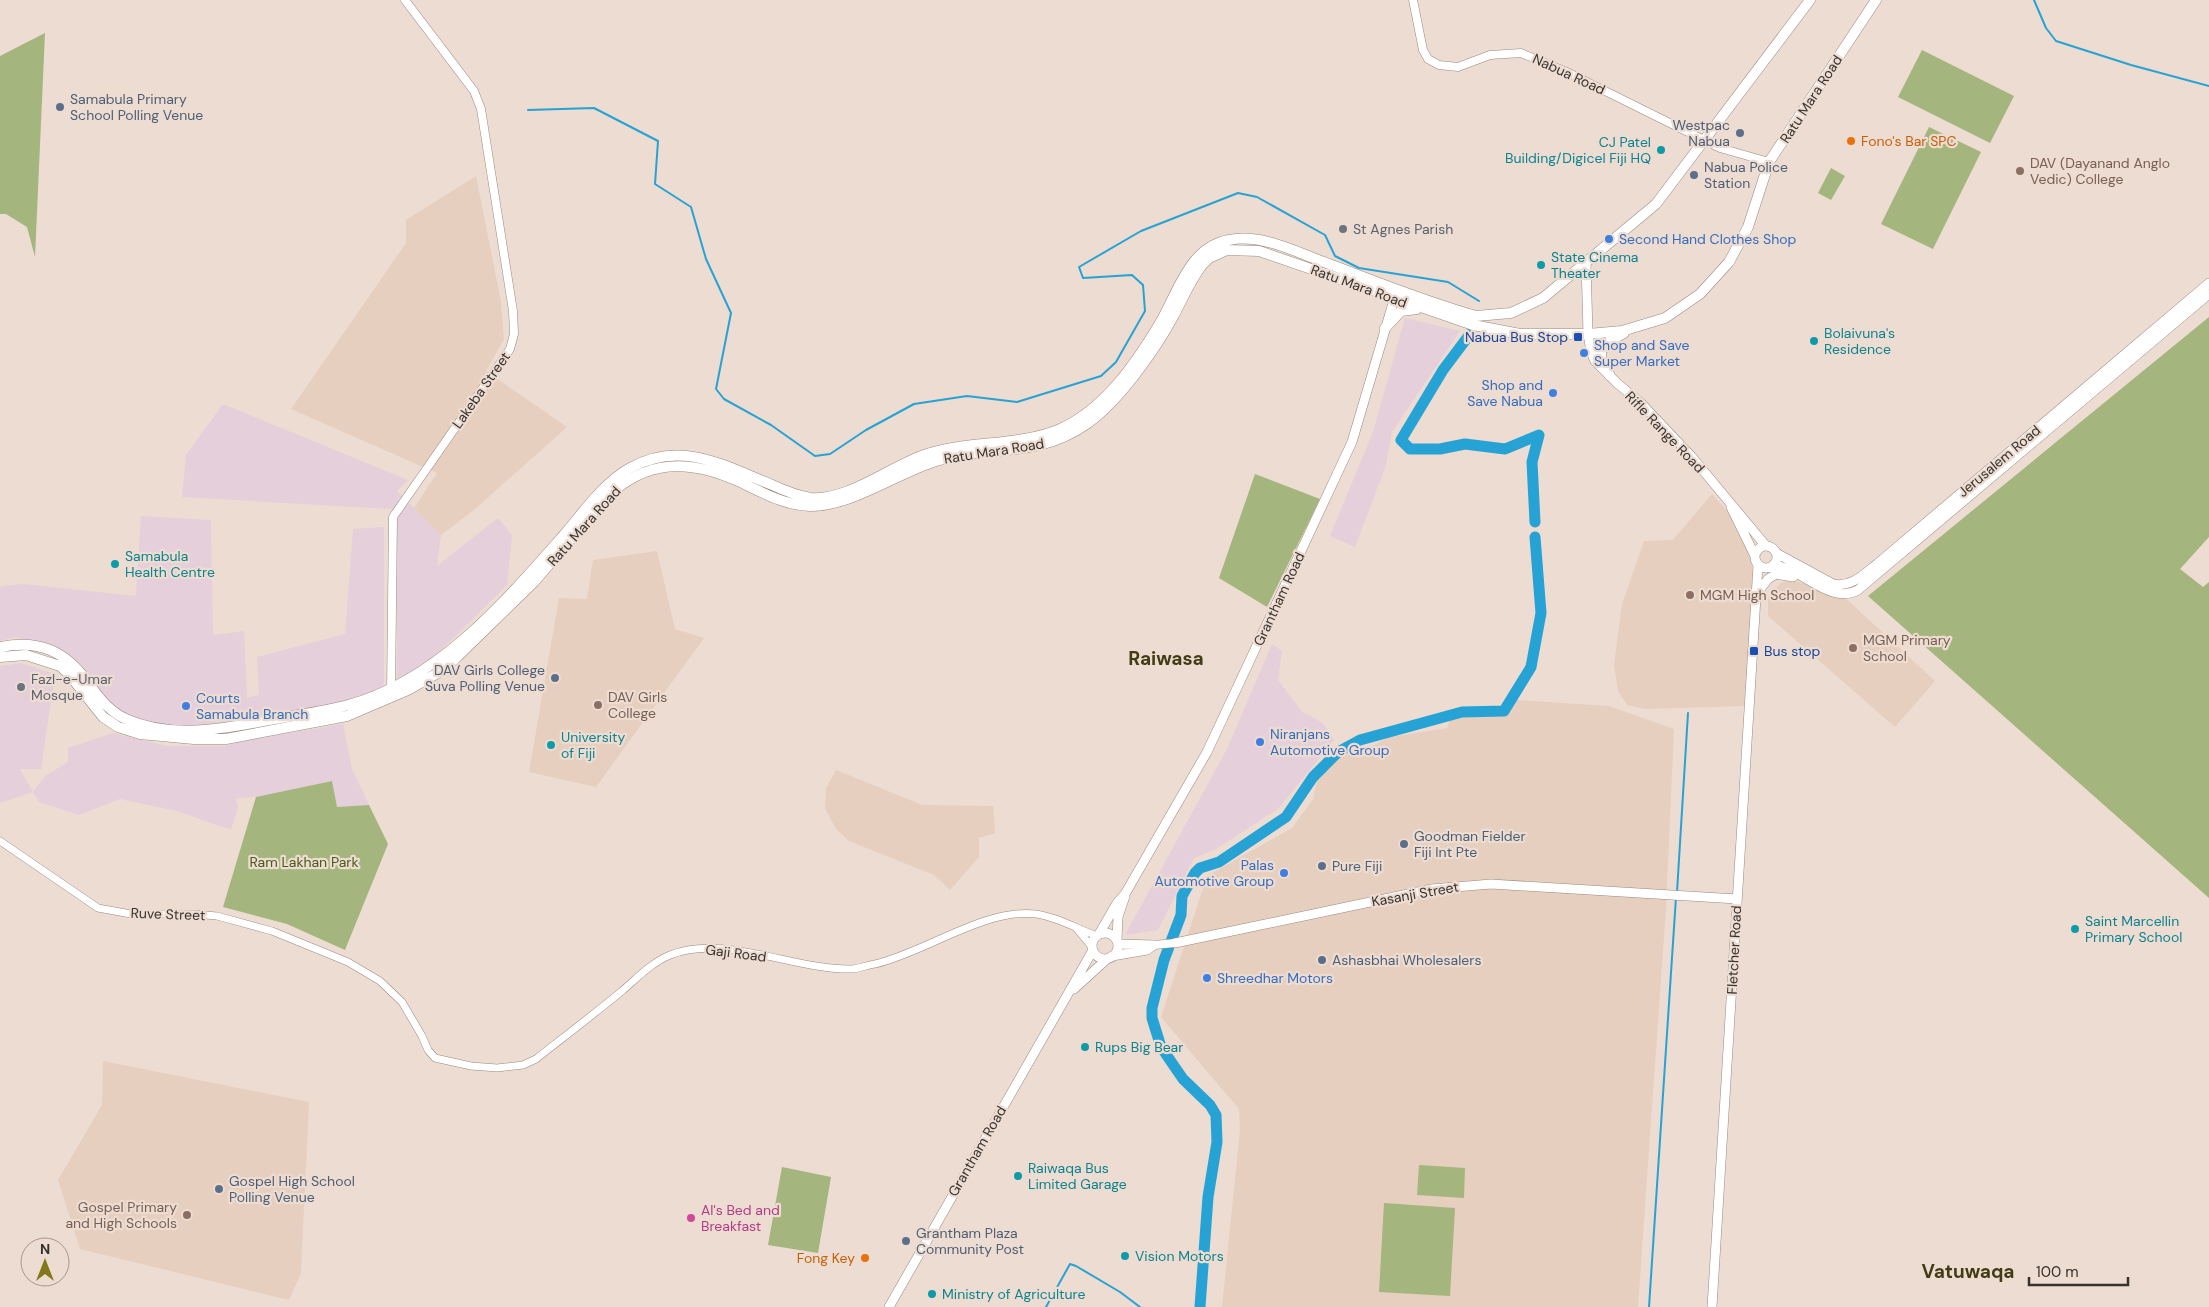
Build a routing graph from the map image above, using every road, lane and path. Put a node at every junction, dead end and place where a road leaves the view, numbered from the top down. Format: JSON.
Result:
{"nodes":[{"id":1,"x":405,"y":0,"type":"edge"},
{"id":2,"x":1413,"y":0,"type":"edge"},
{"id":3,"x":1810,"y":0,"type":"edge"},
{"id":4,"x":1876,"y":0,"type":"edge"},
{"id":5,"x":1704,"y":141,"type":"junction"},
{"id":6,"x":1768,"y":162,"type":"junction"},
{"id":7,"x":1586,"y":262,"type":"junction"},
{"id":8,"x":2209,"y":283,"type":"edge"},
{"id":9,"x":1395,"y":294,"type":"junction"},
{"id":10,"x":2209,"y":294,"type":"edge"},
{"id":11,"x":1423,"y":308,"type":"junction"},
{"id":12,"x":1641,"y":326,"type":"junction"},
{"id":13,"x":1385,"y":328,"type":"junction"},
{"id":14,"x":1588,"y":334,"type":"junction"},
{"id":15,"x":1610,"y":376,"type":"junction"},
{"id":16,"x":1730,"y":505,"type":"junction"},
{"id":17,"x":1766,"y":546,"type":"junction"},
{"id":18,"x":1776,"y":552,"type":"junction"},
{"id":19,"x":1757,"y":560,"type":"junction"},
{"id":20,"x":1771,"y":566,"type":"junction"},
{"id":21,"x":1820,"y":586,"type":"junction"},
{"id":22,"x":1757,"y":593,"type":"junction"},
{"id":23,"x":0,"y":647,"type":"edge"},
{"id":24,"x":0,"y":658,"type":"edge"},
{"id":25,"x":391,"y":694,"type":"junction"},
{"id":26,"x":345,"y":711,"type":"junction"},
{"id":27,"x":0,"y":841,"type":"edge"},
{"id":28,"x":1125,"y":894,"type":"junction"},
{"id":29,"x":1737,"y":899,"type":"junction"},
{"id":30,"x":1076,"y":928,"type":"junction"},
{"id":31,"x":1098,"y":935,"type":"junction"},
{"id":32,"x":1117,"y":942,"type":"junction"},
{"id":33,"x":1175,"y":943,"type":"joint"},
{"id":34,"x":1158,"y":945,"type":"junction"},
{"id":35,"x":1093,"y":949,"type":"junction"},
{"id":36,"x":1110,"y":957,"type":"junction"},
{"id":37,"x":348,"y":962,"type":"joint"},
{"id":38,"x":1066,"y":995,"type":"junction"},
{"id":39,"x":889,"y":1307,"type":"edge"},
{"id":40,"x":1712,"y":1307,"type":"edge"}],
"edges":[{"from":1,"to":25,"type":"main road","name":"Lakeba Street"},
{"from":2,"to":5,"type":"main road","name":"Nabua Road"},
{"from":3,"to":5,"type":"highway","name":"Ratu Mara Road"},
{"from":4,"to":6,"type":"highway","name":"Ratu Mara Road"},
{"from":5,"to":6,"type":"main road"},
{"from":5,"to":7,"type":"highway","name":"Ratu Mara Road"},
{"from":6,"to":12,"type":"highway","name":"Ratu Mara Road"},
{"from":7,"to":9,"type":"highway","name":"Ratu Mara Road"},
{"from":7,"to":14,"type":"main road","name":"Rifle Range Road"},
{"from":8,"to":18,"type":"main road","name":"Jerusalem Road"},
{"from":9,"to":11,"type":"highway","name":"Ratu Mara Road"},
{"from":9,"to":13,"type":"main road","name":"Grantham Road"},
{"from":9,"to":25,"type":"highway","name":"Ratu Mara Road"},
{"from":10,"to":21,"type":"main road","name":"Jerusalem Road"},
{"from":11,"to":13,"type":"highway"},
{"from":11,"to":14,"type":"highway","name":"Ratu Mara Road"},
{"from":12,"to":14,"type":"highway","name":"Ratu Mara Road"},
{"from":12,"to":15,"type":"highway"},
{"from":13,"to":28,"type":"main road","name":"Grantham Road"},
{"from":14,"to":15,"type":"main road","name":"Rifle Range Road"},
{"from":15,"to":16,"type":"main road","name":"Rifle Range Road"},
{"from":16,"to":17,"type":"main road","name":"Rifle Range Road"},
{"from":16,"to":19,"type":"main road","name":"Rifle Range Road"},
{"from":17,"to":18,"type":"main road"},
{"from":17,"to":19,"type":"main road"},
{"from":18,"to":20,"type":"main road"},
{"from":19,"to":20,"type":"main road"},
{"from":19,"to":22,"type":"main road","name":"Fletcher Road"},
{"from":20,"to":21,"type":"main road","name":"Jerusalem Road"},
{"from":20,"to":22,"type":"main road","name":"Fletcher Road"},
{"from":21,"to":22,"type":"main road"},
{"from":22,"to":29,"type":"main road","name":"Fletcher Road"},
{"from":23,"to":26,"type":"highway","name":"Ratu Mara Road"},
{"from":24,"to":26,"type":"highway","name":"Ratu Mara Road"},
{"from":25,"to":26,"type":"highway","name":"Ratu Mara Road"},
{"from":27,"to":37,"type":"street","name":"Ruve Street"},
{"from":28,"to":31,"type":"main road","name":"Grantham Road"},
{"from":28,"to":32,"type":"main road","name":"Grantham Road"},
{"from":29,"to":33,"type":"main road","name":"Kasanji Street"},
{"from":29,"to":40,"type":"main road","name":"Fletcher Road"},
{"from":30,"to":31,"type":"street","name":"Gaji Road"},
{"from":30,"to":35,"type":"street","name":"Gaji Road"},
{"from":30,"to":37,"type":"street","name":"Gaji Road"},
{"from":31,"to":32,"type":"main road"},
{"from":31,"to":35,"type":"main road"},
{"from":32,"to":34,"type":"main road","name":"Kasanji Street"},
{"from":32,"to":36,"type":"main road"},
{"from":33,"to":34,"type":"main road","name":"Kasanji Street"},
{"from":34,"to":36,"type":"main road","name":"Kasanji Street"},
{"from":35,"to":36,"type":"main road"},
{"from":35,"to":38,"type":"main road","name":"Grantham Road"},
{"from":36,"to":38,"type":"main road","name":"Grantham Road"},
{"from":38,"to":39,"type":"main road","name":"Grantham Road"}]}
